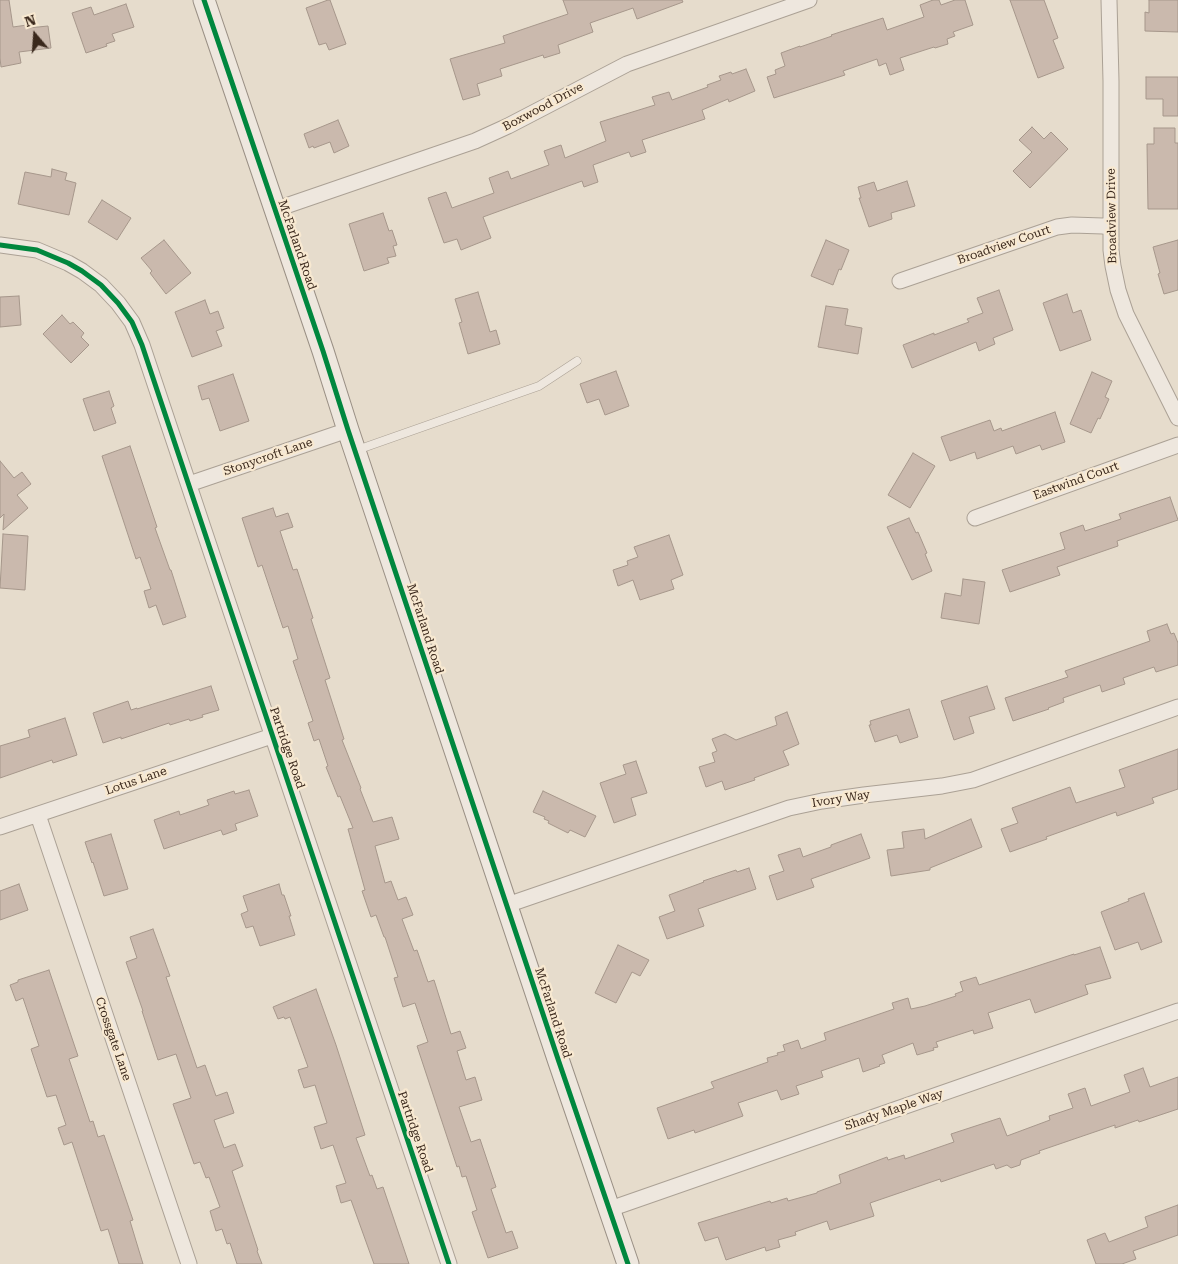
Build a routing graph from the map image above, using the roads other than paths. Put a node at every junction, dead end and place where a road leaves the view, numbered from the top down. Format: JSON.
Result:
{"nodes":[{"id":1,"x":204,"y":0,"type":"edge"},
{"id":2,"x":809,"y":0,"type":"edge"},
{"id":3,"x":1109,"y":0,"type":"edge"},
{"id":4,"x":274,"y":210,"type":"junction"},
{"id":5,"x":1111,"y":228,"type":"junction"},
{"id":6,"x":0,"y":245,"type":"edge"},
{"id":7,"x":900,"y":280,"type":"dead end"},
{"id":8,"x":577,"y":361,"type":"dead end"},
{"id":9,"x":1178,"y":418,"type":"edge"},
{"id":10,"x":348,"y":430,"type":"junction"},
{"id":11,"x":1178,"y":445,"type":"edge"},
{"id":12,"x":354,"y":450,"type":"junction"},
{"id":13,"x":189,"y":484,"type":"junction"},
{"id":14,"x":975,"y":518,"type":"dead end"},
{"id":15,"x":1178,"y":707,"type":"edge"},
{"id":16,"x":272,"y":736,"type":"junction"},
{"id":17,"x":38,"y":815,"type":"junction"},
{"id":18,"x":0,"y":827,"type":"edge"},
{"id":19,"x":507,"y":905,"type":"junction"},
{"id":20,"x":1178,"y":1011,"type":"edge"},
{"id":21,"x":610,"y":1209,"type":"junction"},
{"id":22,"x":188,"y":1264,"type":"edge"},
{"id":23,"x":449,"y":1264,"type":"edge"},
{"id":24,"x":628,"y":1264,"type":"edge"}],
"edges":[{"from":1,"to":4,"type":"street","name":"McFarland Road"},
{"from":2,"to":4,"type":"street","name":"Boxwood Drive"},
{"from":3,"to":5,"type":"street","name":"Broadview Drive"},
{"from":4,"to":10,"type":"street","name":"McFarland Road"},
{"from":5,"to":7,"type":"street","name":"Broadview Court"},
{"from":5,"to":9,"type":"street","name":"Broadview Drive"},
{"from":6,"to":13,"type":"street","name":"Partridge Road"},
{"from":8,"to":12,"type":"lane"},
{"from":10,"to":12,"type":"street","name":"McFarland Road"},
{"from":10,"to":13,"type":"street","name":"Stonycroft Lane"},
{"from":11,"to":14,"type":"street","name":"Eastwind Court"},
{"from":12,"to":19,"type":"street","name":"McFarland Road"},
{"from":13,"to":16,"type":"street","name":"Partridge Road"},
{"from":15,"to":19,"type":"street","name":"Ivory Way"},
{"from":16,"to":17,"type":"street","name":"Lotus Lane"},
{"from":16,"to":23,"type":"street","name":"Partridge Road"},
{"from":17,"to":18,"type":"street","name":"Lotus Lane"},
{"from":17,"to":22,"type":"street","name":"Crossgate Lane"},
{"from":19,"to":21,"type":"street","name":"McFarland Road"},
{"from":20,"to":21,"type":"street","name":"Shady Maple Way"},
{"from":21,"to":24,"type":"street","name":"McFarland Road"}]}
